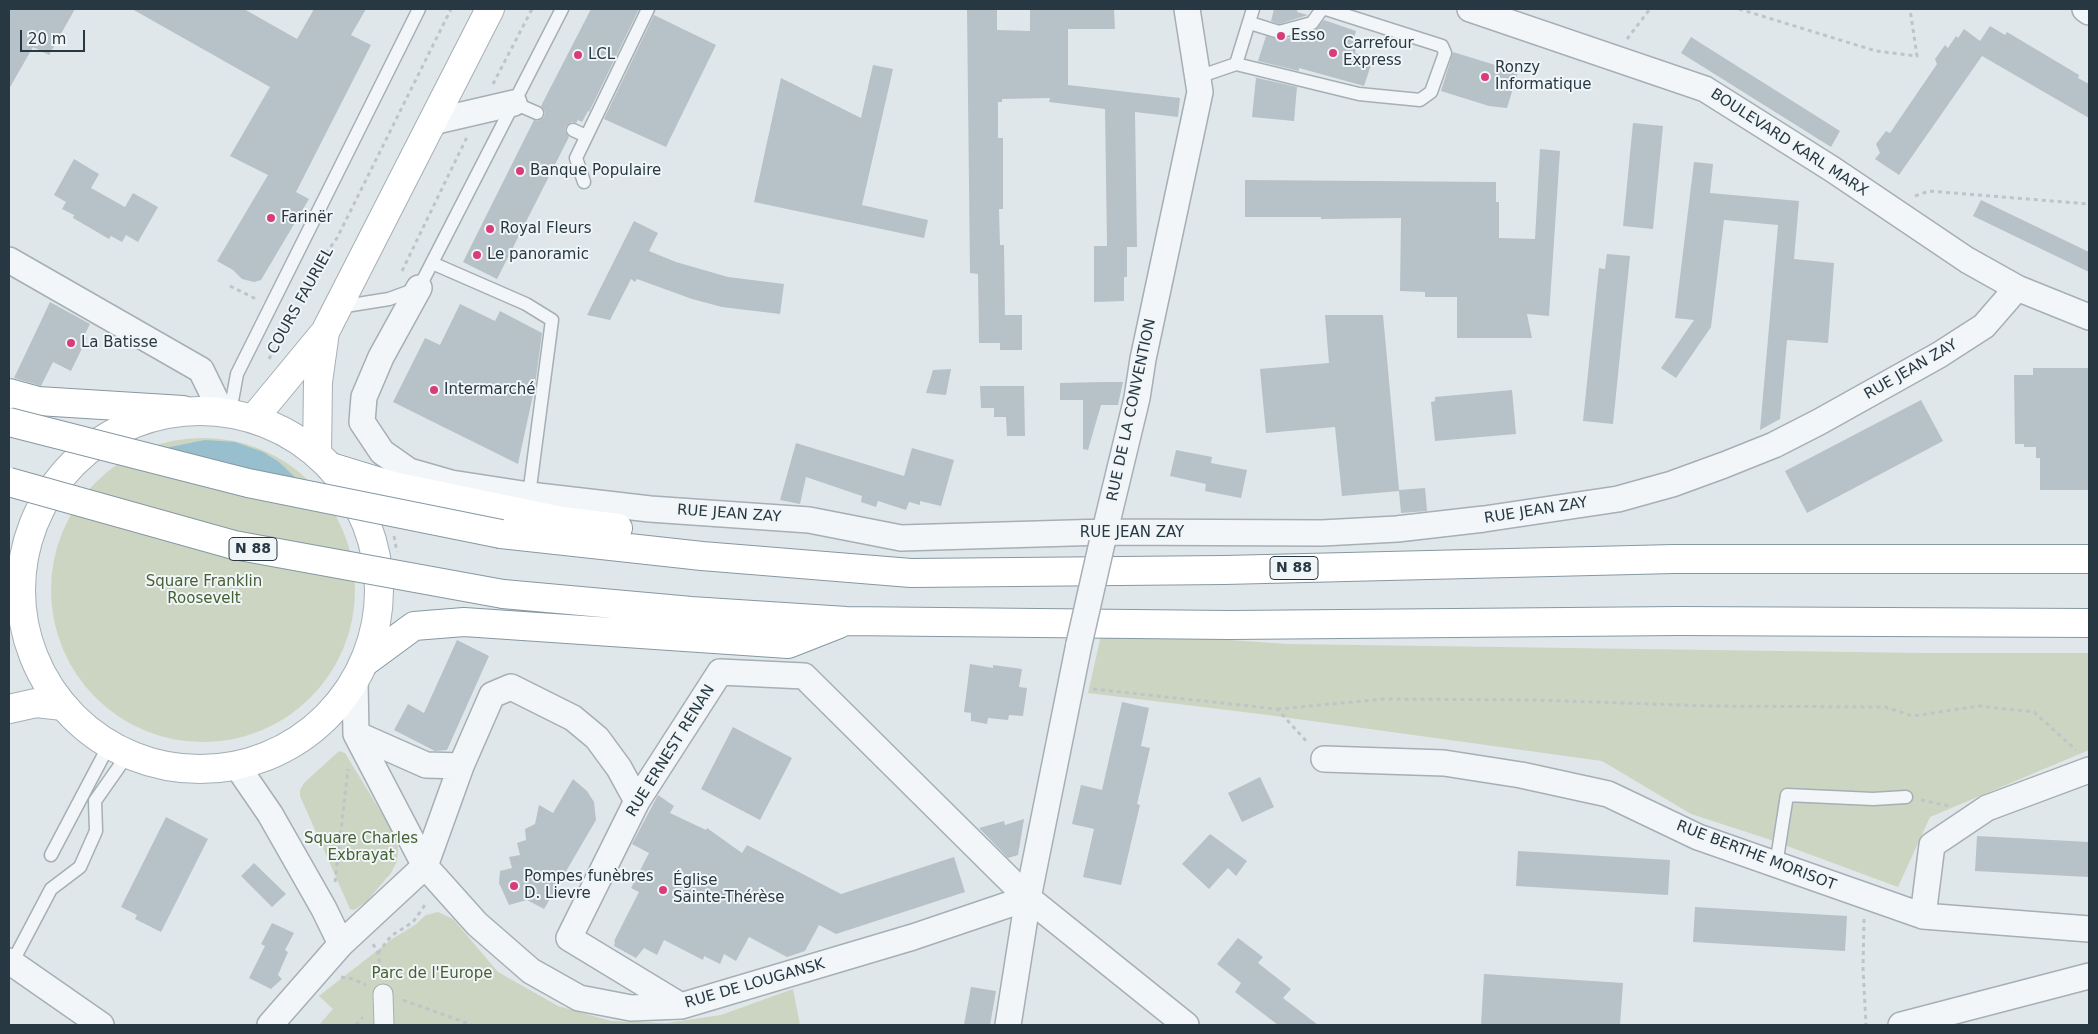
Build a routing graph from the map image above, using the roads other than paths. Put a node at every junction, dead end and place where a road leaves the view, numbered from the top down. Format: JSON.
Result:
{"nodes":[{"id":1,"x":419,"y":9,"type":"edge"},
{"id":2,"x":490,"y":9,"type":"edge"},
{"id":3,"x":562,"y":9,"type":"edge"},
{"id":4,"x":648,"y":9,"type":"edge"},
{"id":5,"x":1187,"y":9,"type":"edge"},
{"id":6,"x":1253,"y":9,"type":"edge"},
{"id":7,"x":1324,"y":9,"type":"edge"},
{"id":8,"x":1470,"y":9,"type":"edge"},
{"id":9,"x":2085,"y":9,"type":"edge"},
{"id":10,"x":2089,"y":12,"type":"edge"},
{"id":11,"x":1250,"y":23,"type":"junction"},
{"id":12,"x":1236,"y":64,"type":"junction"},
{"id":13,"x":1198,"y":77,"type":"junction"},
{"id":14,"x":514,"y":103,"type":"junction"},
{"id":15,"x":537,"y":113,"type":"dead end"},
{"id":16,"x":432,"y":122,"type":"junction"},
{"id":17,"x":573,"y":130,"type":"dead end"},
{"id":18,"x":586,"y":136,"type":"junction"},
{"id":19,"x":584,"y":182,"type":"dead end"},
{"id":20,"x":9,"y":260,"type":"edge"},
{"id":21,"x":432,"y":263,"type":"junction"},
{"id":22,"x":419,"y":288,"type":"junction"},
{"id":23,"x":2017,"y":288,"type":"junction"},
{"id":24,"x":339,"y":307,"type":"junction"},
{"id":25,"x":2089,"y":318,"type":"edge"},
{"id":26,"x":325,"y":332,"type":"junction"},
{"id":27,"x":9,"y":393,"type":"edge"},
{"id":28,"x":183,"y":410,"type":"junction"},
{"id":29,"x":235,"y":414,"type":"junction"},
{"id":30,"x":9,"y":422,"type":"edge"},
{"id":31,"x":324,"y":460,"type":"junction"},
{"id":32,"x":9,"y":482,"type":"edge"},
{"id":33,"x":529,"y":495,"type":"junction"},
{"id":34,"x":1104,"y":537,"type":"junction"},
{"id":35,"x":2089,"y":559,"type":"edge"},
{"id":36,"x":911,"y":572,"type":"junction"},
{"id":37,"x":15,"y":601,"type":"edge"},
{"id":38,"x":846,"y":621,"type":"junction"},
{"id":39,"x":2089,"y":623,"type":"edge"},
{"id":40,"x":360,"y":672,"type":"junction"},
{"id":41,"x":63,"y":706,"type":"junction"},
{"id":42,"x":9,"y":709,"type":"edge"},
{"id":43,"x":356,"y":734,"type":"junction"},
{"id":44,"x":118,"y":749,"type":"junction"},
{"id":45,"x":1324,"y":759,"type":"road end"},
{"id":46,"x":2086,"y":763,"type":"edge"},
{"id":47,"x":237,"y":766,"type":"junction"},
{"id":48,"x":461,"y":766,"type":"junction"},
{"id":49,"x":1906,"y":797,"type":"road end"},
{"id":50,"x":637,"y":801,"type":"junction"},
{"id":51,"x":51,"y":855,"type":"dead end"},
{"id":52,"x":1776,"y":865,"type":"junction"},
{"id":53,"x":431,"y":872,"type":"junction"},
{"id":54,"x":1028,"y":898,"type":"junction"},
{"id":55,"x":1922,"y":916,"type":"junction"},
{"id":56,"x":2089,"y":930,"type":"edge"},
{"id":57,"x":341,"y":944,"type":"junction"},
{"id":58,"x":10,"y":965,"type":"edge"},
{"id":59,"x":2089,"y":976,"type":"edge"},
{"id":60,"x":383,"y":994,"type":"road end"},
{"id":61,"x":681,"y":1006,"type":"junction"},
{"id":62,"x":101,"y":1025,"type":"edge"},
{"id":63,"x":270,"y":1025,"type":"edge"},
{"id":64,"x":384,"y":1025,"type":"edge"},
{"id":65,"x":1008,"y":1025,"type":"edge"},
{"id":66,"x":1186,"y":1025,"type":"edge"},
{"id":67,"x":1901,"y":1025,"type":"edge"}],
"edges":[{"from":1,"to":29,"type":"lane","name":"COURS FAURIEL"},
{"from":2,"to":16,"type":"main road","name":"COURS FAURIEL"},
{"from":3,"to":14,"type":"lane"},
{"from":4,"to":18,"type":"lane"},
{"from":5,"to":13,"type":"street","name":"RUE DE LA CONVENTION"},
{"from":6,"to":11,"type":"lane"},
{"from":7,"to":11,"type":"lane"},
{"from":7,"to":12,"type":"lane"},
{"from":8,"to":23,"type":"street","name":"BOULEVARD KARL MARX"},
{"from":9,"to":10,"type":"street"},
{"from":11,"to":12,"type":"lane"},
{"from":12,"to":13,"type":"lane"},
{"from":13,"to":34,"type":"street","name":"RUE DE LA CONVENTION"},
{"from":14,"to":15,"type":"lane"},
{"from":14,"to":16,"type":"street"},
{"from":14,"to":21,"type":"lane"},
{"from":16,"to":24,"type":"main road","name":"COURS FAURIEL"},
{"from":17,"to":18,"type":"lane"},
{"from":18,"to":19,"type":"lane"},
{"from":20,"to":29,"type":"street"},
{"from":21,"to":22,"type":"lane"},
{"from":21,"to":33,"type":"lane"},
{"from":22,"to":24,"type":"lane"},
{"from":22,"to":33,"type":"street","name":"RUE JEAN ZAY"},
{"from":23,"to":25,"type":"street","name":"BOULEVARD KARL MARX"},
{"from":23,"to":34,"type":"street","name":"RUE JEAN ZAY"},
{"from":24,"to":26,"type":"main road","name":"COURS FAURIEL"},
{"from":26,"to":29,"type":"main road","name":"COURS FAURIEL"},
{"from":26,"to":31,"type":"main road","name":"COURS FAURIEL"},
{"from":27,"to":28,"type":"main road"},
{"from":28,"to":29,"type":"main road"},
{"from":28,"to":37,"type":"main road"},
{"from":29,"to":31,"type":"main road"},
{"from":30,"to":36,"type":"main road","number":"N 88","bridge":true},
{"from":31,"to":36,"type":"main road"},
{"from":31,"to":40,"type":"main road"},
{"from":32,"to":38,"type":"main road","number":"N 88","bridge":true},
{"from":33,"to":34,"type":"street","name":"RUE JEAN ZAY"},
{"from":34,"to":54,"type":"street","name":"RUE DE LA CONVENTION","bridge":true},
{"from":35,"to":36,"type":"main road","number":"N 88"},
{"from":37,"to":41,"type":"main road"},
{"from":38,"to":39,"type":"main road","number":"N 88"},
{"from":38,"to":40,"type":"main road"},
{"from":40,"to":43,"type":"street","name":"RUE DE LOUGANSK"},
{"from":40,"to":47,"type":"main road"},
{"from":41,"to":42,"type":"main road"},
{"from":41,"to":44,"type":"main road"},
{"from":43,"to":48,"type":"street"},
{"from":43,"to":53,"type":"street","name":"RUE DE LOUGANSK"},
{"from":44,"to":47,"type":"main road"},
{"from":44,"to":51,"type":"lane"},
{"from":44,"to":58,"type":"lane"},
{"from":45,"to":52,"type":"street","name":"RUE BERTHE MORISOT"},
{"from":46,"to":55,"type":"street"},
{"from":47,"to":57,"type":"street"},
{"from":48,"to":50,"type":"street"},
{"from":48,"to":53,"type":"street"},
{"from":49,"to":52,"type":"lane"},
{"from":50,"to":54,"type":"street","name":"RUE ERNEST RENAN"},
{"from":50,"to":61,"type":"street","name":"RUE ERNEST RENAN"},
{"from":52,"to":55,"type":"street","name":"RUE BERTHE MORISOT"},
{"from":53,"to":57,"type":"street"},
{"from":53,"to":61,"type":"street","name":"RUE DE LOUGANSK"},
{"from":54,"to":61,"type":"street","name":"RUE DE LOUGANSK"},
{"from":54,"to":65,"type":"street","name":"RUE DE LA CONVENTION"},
{"from":54,"to":66,"type":"street"},
{"from":55,"to":56,"type":"street","name":"RUE BERTHE MORISOT"},
{"from":57,"to":63,"type":"street"},
{"from":58,"to":62,"type":"street"},
{"from":59,"to":67,"type":"street"},
{"from":60,"to":64,"type":"street"}]}
